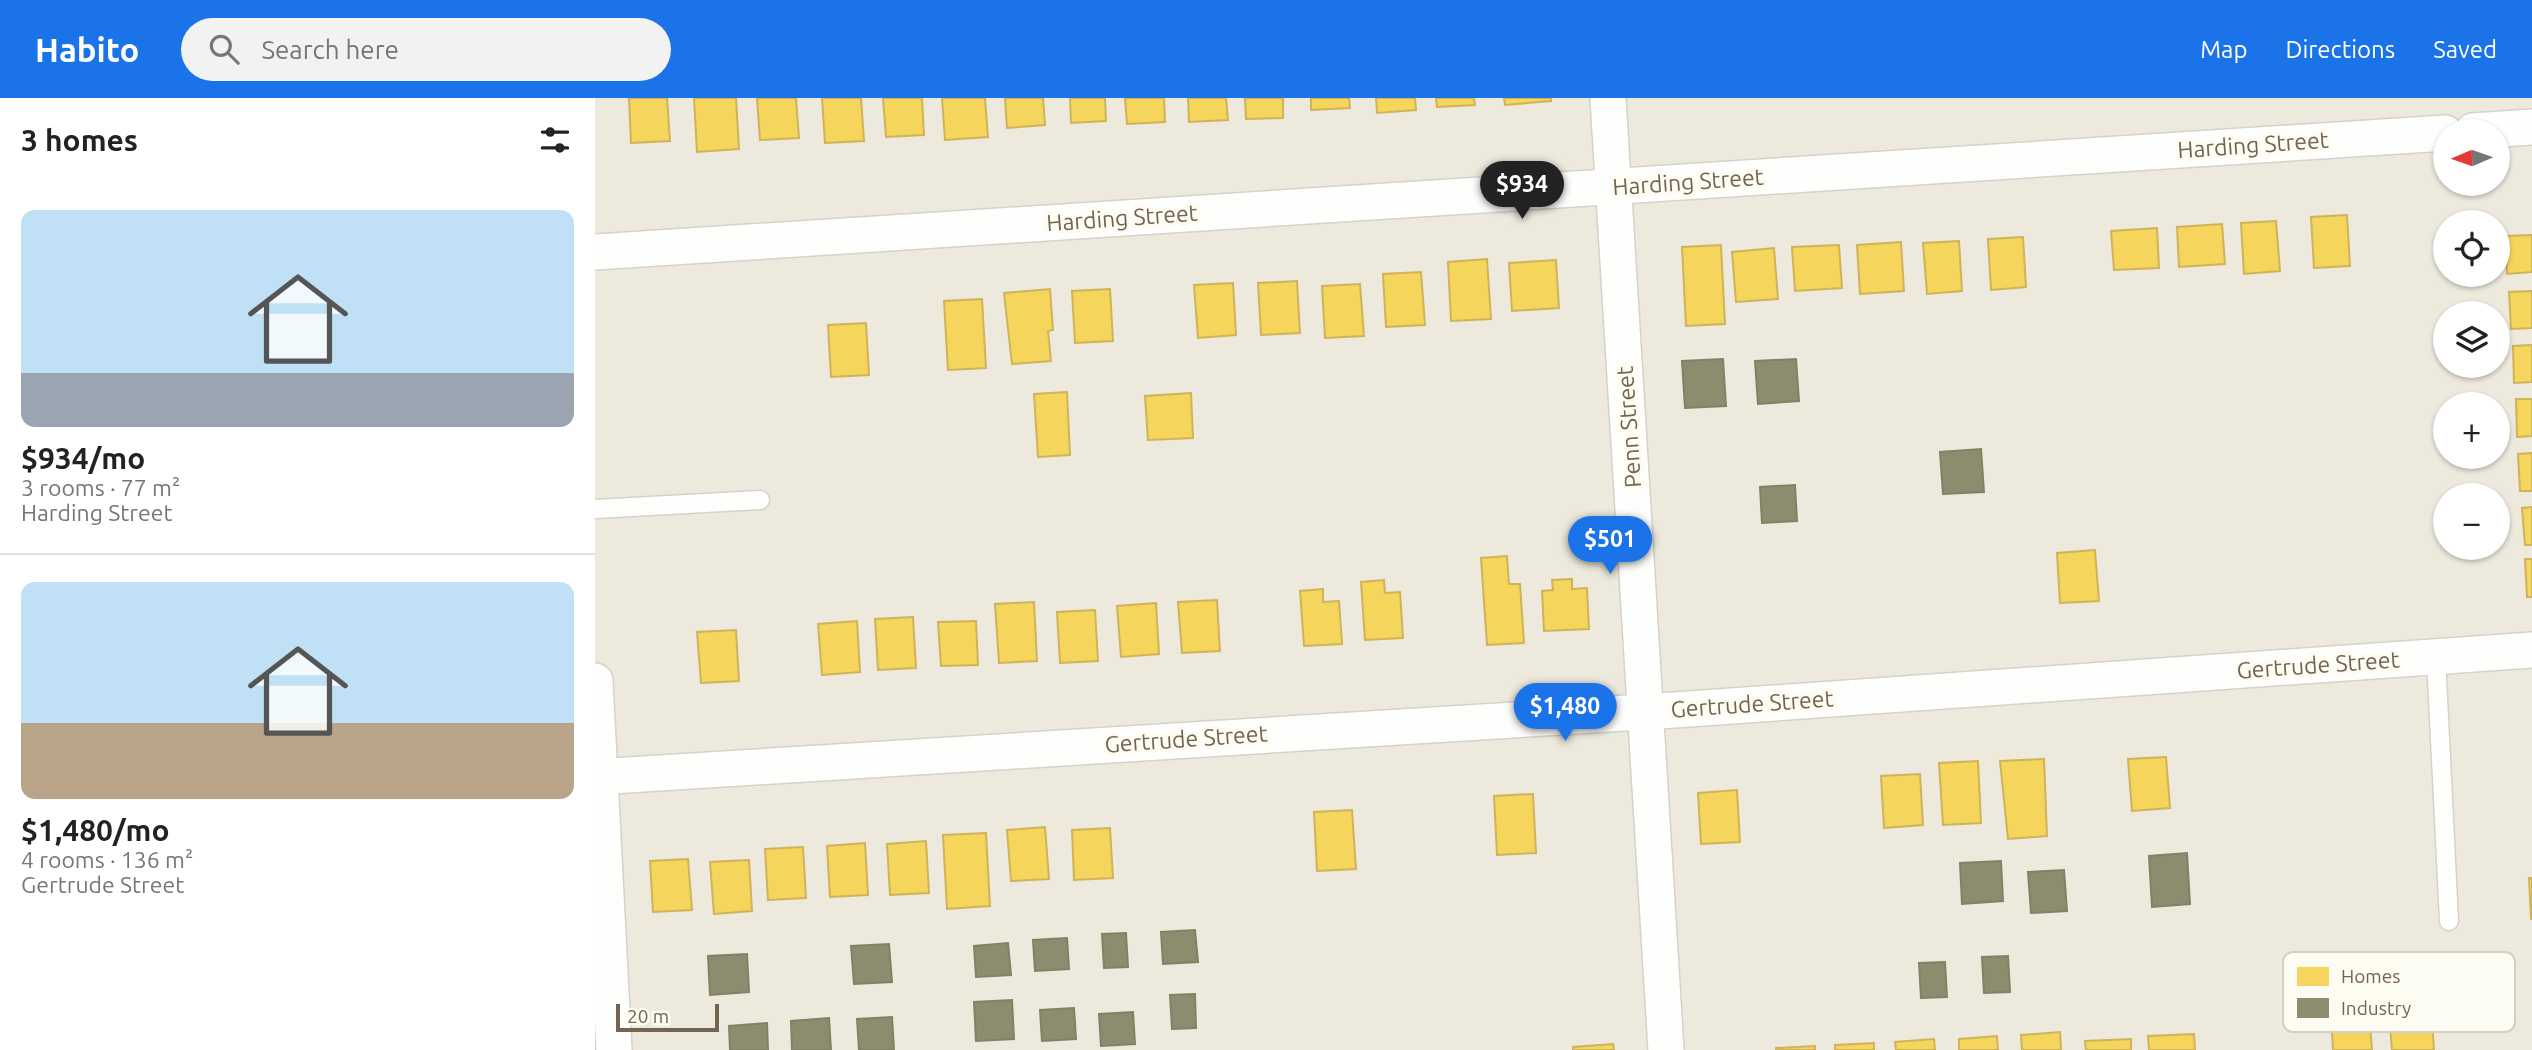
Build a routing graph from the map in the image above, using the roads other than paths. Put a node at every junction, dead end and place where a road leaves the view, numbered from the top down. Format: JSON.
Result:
{"nodes":[{"id":1,"x":1608,"y":98,"type":"edge"},
{"id":2,"x":2532,"y":127,"type":"edge"},
{"id":3,"x":2510,"y":128,"type":"edge"},
{"id":4,"x":2433,"y":134,"type":"edge"},
{"id":5,"x":1614,"y":187,"type":"junction"},
{"id":6,"x":595,"y":251,"type":"edge"},
{"id":7,"x":760,"y":500,"type":"dead end"},
{"id":8,"x":595,"y":509,"type":"edge"},
{"id":9,"x":2532,"y":650,"type":"edge"},
{"id":10,"x":2436,"y":657,"type":"junction"},
{"id":11,"x":595,"y":681,"type":"edge"},
{"id":12,"x":1647,"y":711,"type":"junction"},
{"id":13,"x":598,"y":777,"type":"edge"},
{"id":14,"x":2449,"y":921,"type":"dead end"},
{"id":15,"x":614,"y":1050,"type":"edge"},
{"id":16,"x":1666,"y":1050,"type":"edge"}],
"edges":[{"from":1,"to":5,"type":"street","name":"Penn Street"},
{"from":2,"to":3,"type":"street"},
{"from":4,"to":5,"type":"street","name":"Harding Street"},
{"from":5,"to":6,"type":"street","name":"Harding Street"},
{"from":5,"to":12,"type":"street","name":"Penn Street"},
{"from":7,"to":8,"type":"lane"},
{"from":9,"to":10,"type":"street","name":"Gertrude Street"},
{"from":10,"to":12,"type":"street","name":"Gertrude Street"},
{"from":10,"to":14,"type":"lane"},
{"from":11,"to":13,"type":"street"},
{"from":12,"to":13,"type":"street","name":"Gertrude Street"},
{"from":12,"to":16,"type":"street","name":"Penn Street"},
{"from":13,"to":15,"type":"street"}]}
